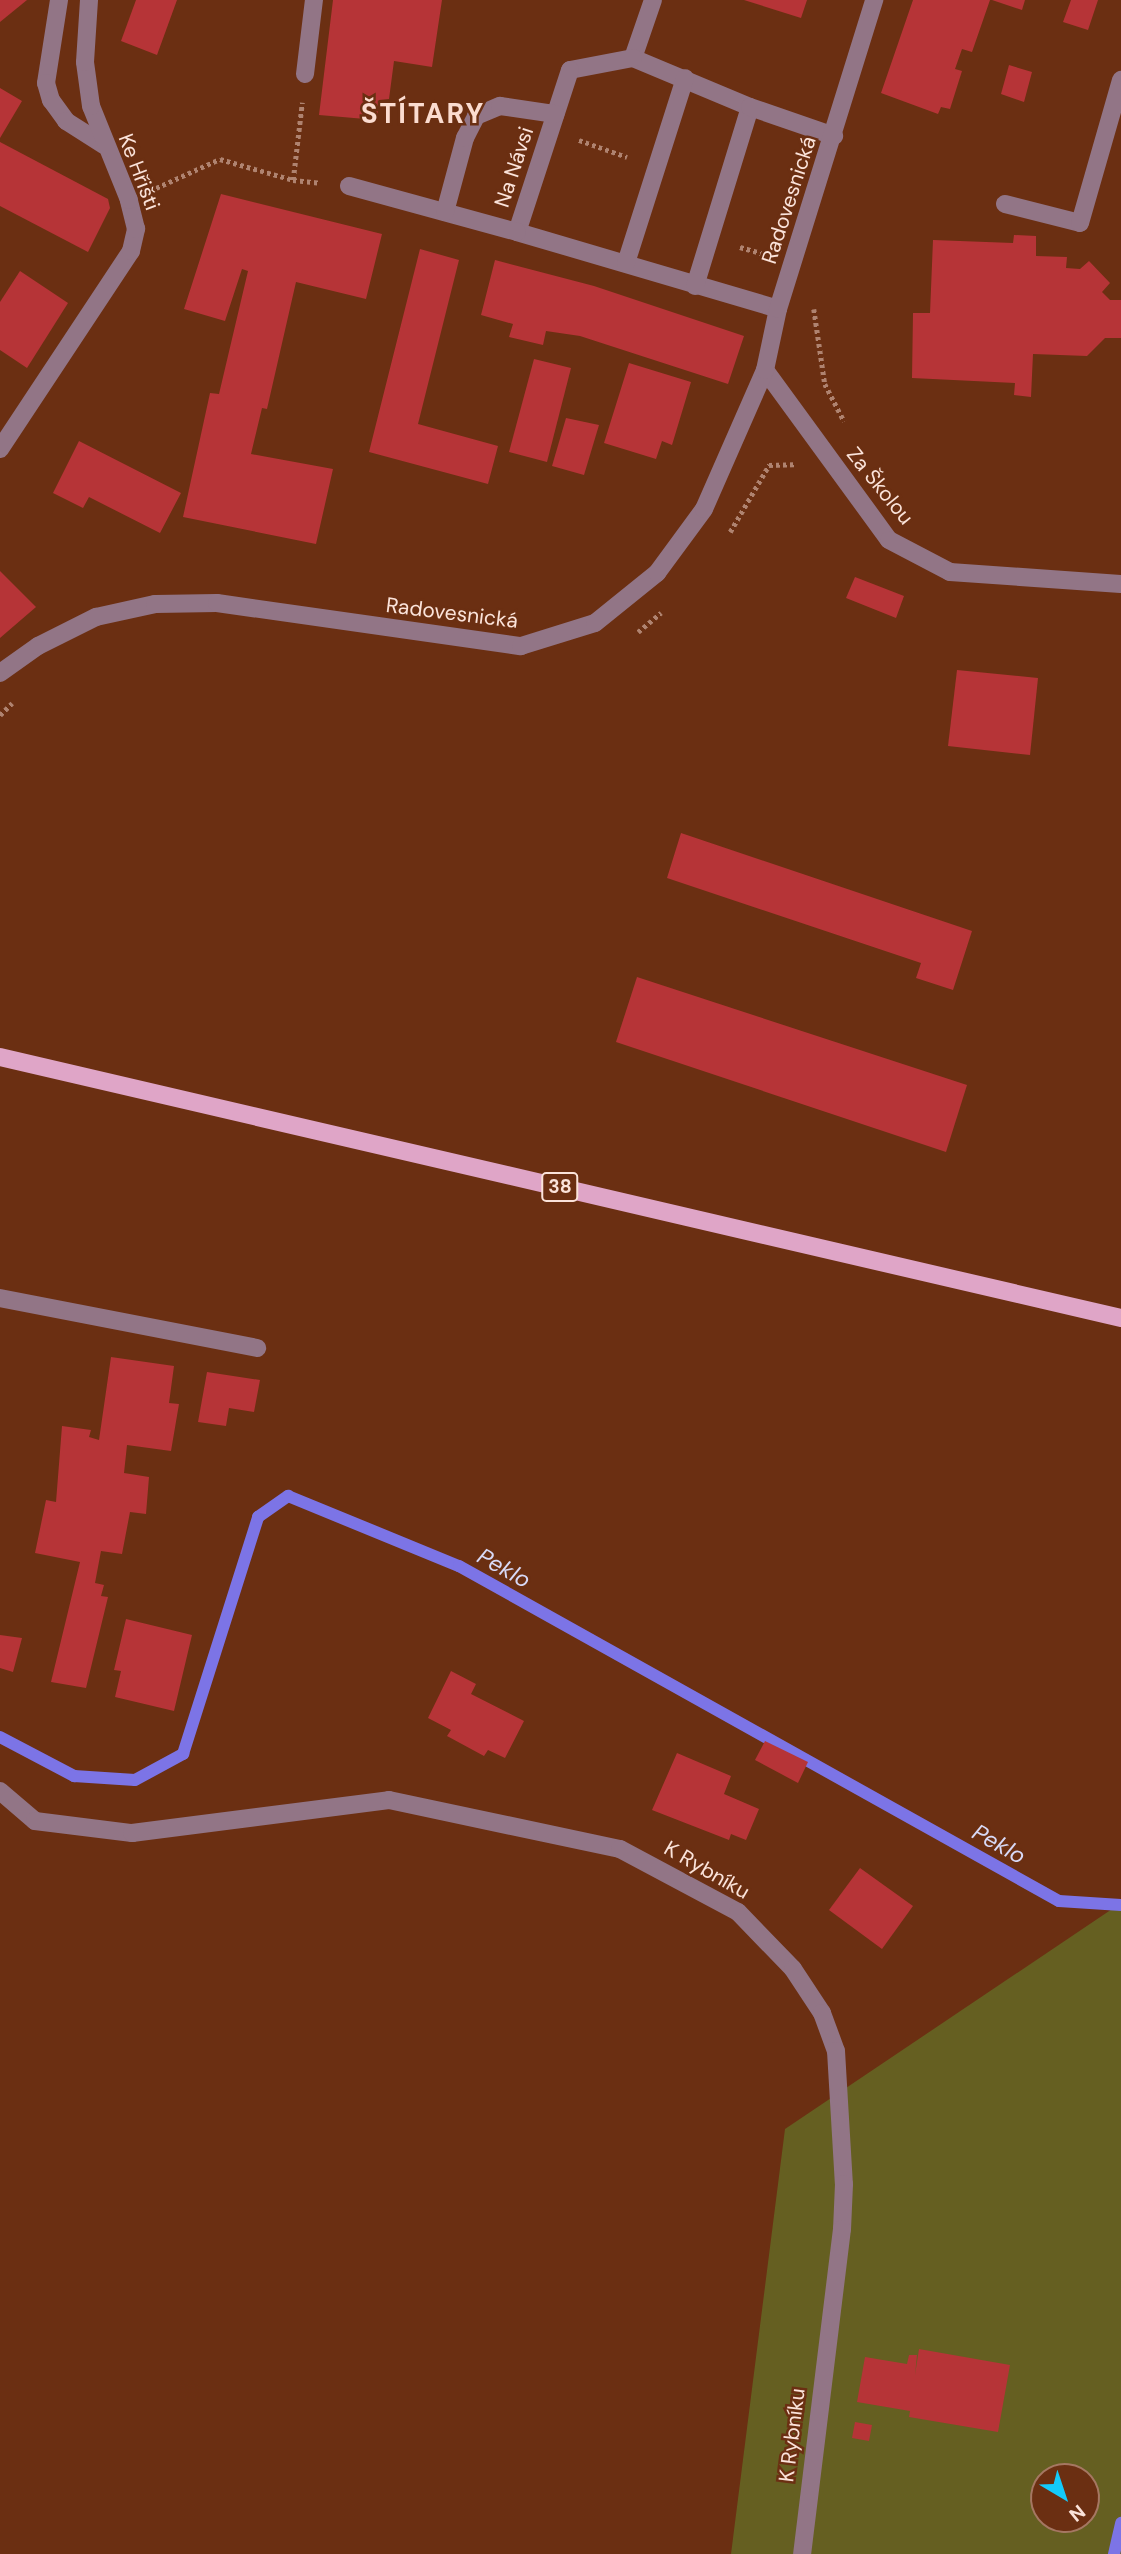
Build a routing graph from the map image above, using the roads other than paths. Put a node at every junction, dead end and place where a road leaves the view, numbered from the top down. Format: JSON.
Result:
{"nodes":[{"id":1,"x":59,"y":0,"type":"edge"},
{"id":2,"x":89,"y":0,"type":"edge"},
{"id":3,"x":314,"y":0,"type":"edge"},
{"id":4,"x":653,"y":0,"type":"edge"},
{"id":5,"x":874,"y":0,"type":"edge"},
{"id":6,"x":633,"y":58,"type":"junction"},
{"id":7,"x":305,"y":74,"type":"road end"},
{"id":8,"x":685,"y":78,"type":"junction"},
{"id":9,"x":1121,"y":80,"type":"edge"},
{"id":10,"x":750,"y":107,"type":"junction"},
{"id":11,"x":555,"y":114,"type":"junction"},
{"id":12,"x":834,"y":136,"type":"junction"},
{"id":13,"x":104,"y":145,"type":"junction"},
{"id":14,"x":349,"y":186,"type":"dead end"},
{"id":15,"x":1005,"y":204,"type":"dead end"},
{"id":16,"x":445,"y":212,"type":"junction"},
{"id":17,"x":516,"y":232,"type":"junction"},
{"id":18,"x":626,"y":263,"type":"junction"},
{"id":19,"x":695,"y":286,"type":"junction"},
{"id":20,"x":778,"y":309,"type":"junction"},
{"id":21,"x":765,"y":370,"type":"junction"},
{"id":22,"x":0,"y":449,"type":"edge"},
{"id":23,"x":1121,"y":583,"type":"edge"},
{"id":24,"x":0,"y":673,"type":"edge"},
{"id":25,"x":0,"y":1057,"type":"edge"},
{"id":26,"x":0,"y":1298,"type":"edge"},
{"id":27,"x":1121,"y":1318,"type":"edge"},
{"id":28,"x":257,"y":1348,"type":"dead end"},
{"id":29,"x":0,"y":1791,"type":"edge"},
{"id":30,"x":802,"y":2554,"type":"edge"}],
"edges":[{"from":1,"to":13,"type":"street"},
{"from":2,"to":13,"type":"street","name":"Ke Hřišti"},
{"from":3,"to":7,"type":"street"},
{"from":4,"to":6,"type":"street"},
{"from":5,"to":12,"type":"street","name":"Radovesnická"},
{"from":6,"to":8,"type":"street"},
{"from":6,"to":11,"type":"street","name":"Na Návsi"},
{"from":8,"to":10,"type":"street"},
{"from":8,"to":18,"type":"street"},
{"from":9,"to":15,"type":"street"},
{"from":10,"to":12,"type":"street"},
{"from":10,"to":19,"type":"street"},
{"from":11,"to":16,"type":"street"},
{"from":11,"to":17,"type":"street","name":"Na Návsi"},
{"from":12,"to":20,"type":"street","name":"Radovesnická"},
{"from":13,"to":22,"type":"street","name":"Ke Hřišti"},
{"from":14,"to":16,"type":"street"},
{"from":16,"to":17,"type":"street"},
{"from":17,"to":18,"type":"street","name":"Na Návsi"},
{"from":18,"to":19,"type":"street","name":"Na Návsi"},
{"from":19,"to":20,"type":"street","name":"Na Návsi"},
{"from":20,"to":21,"type":"street","name":"Radovesnická"},
{"from":21,"to":23,"type":"street","name":"Za Školou"},
{"from":21,"to":24,"type":"street","name":"Radovesnická"},
{"from":25,"to":27,"type":"main road","number":"38"},
{"from":26,"to":28,"type":"street"},
{"from":29,"to":30,"type":"street","name":"K Rybníku"}]}
